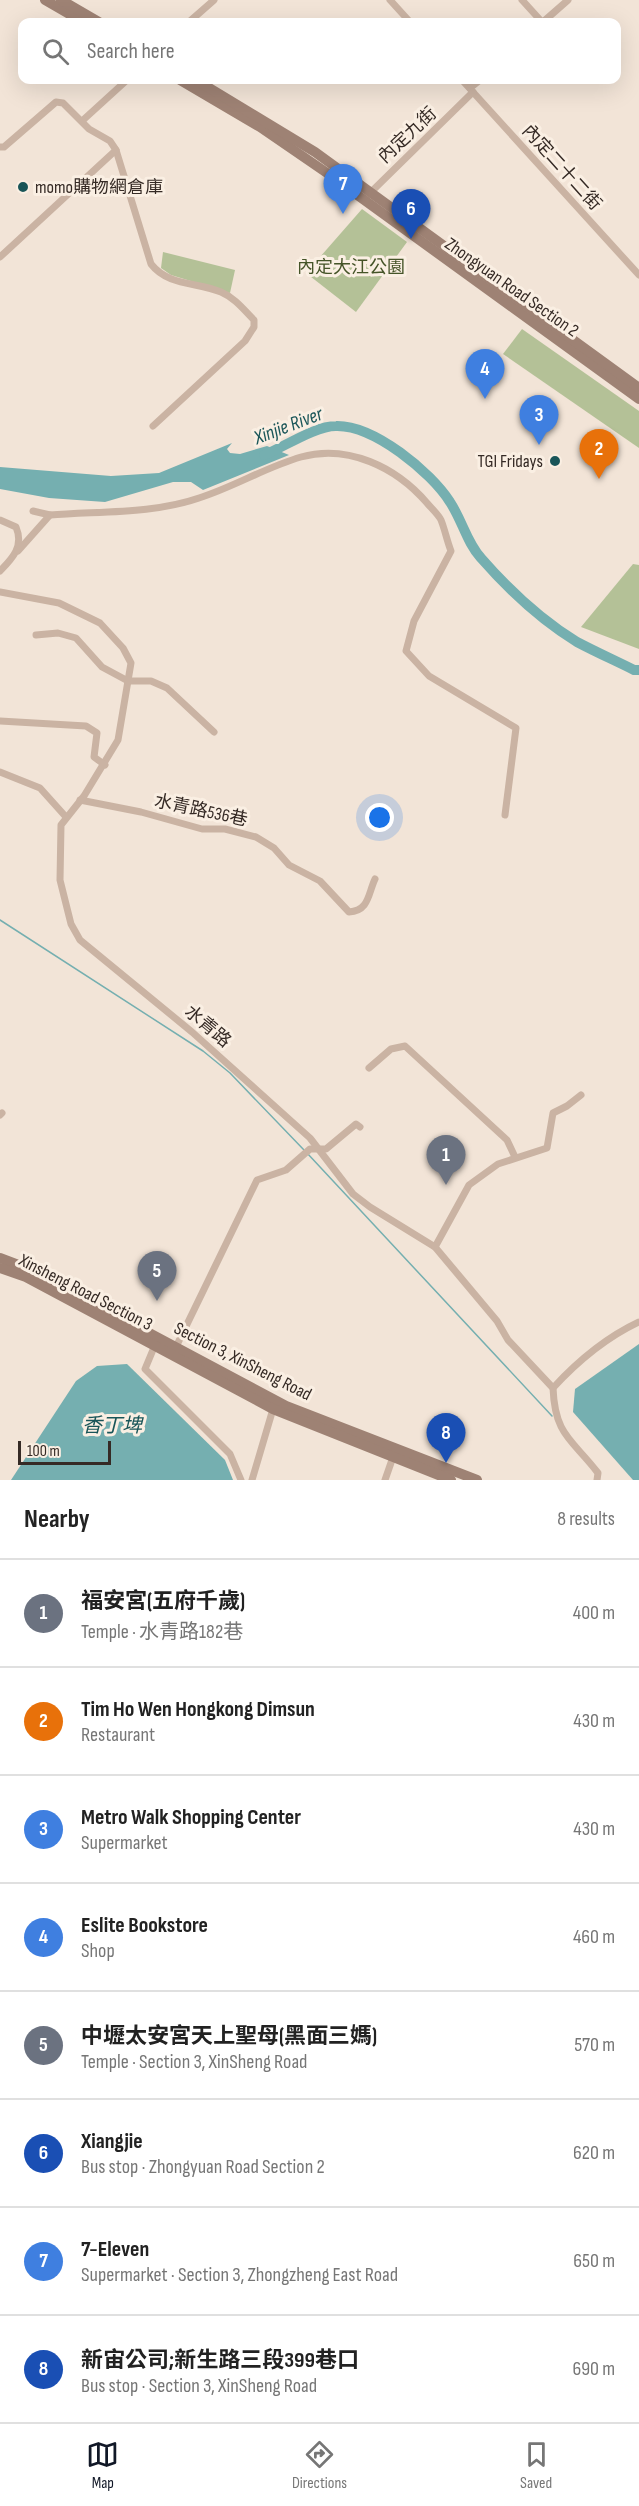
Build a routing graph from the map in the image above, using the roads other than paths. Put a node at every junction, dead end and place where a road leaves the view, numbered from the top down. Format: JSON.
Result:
{"nodes":[{"id":1,"x":45,"y":0,"type":"edge"},
{"id":2,"x":61,"y":0,"type":"edge"},
{"id":3,"x":214,"y":0,"type":"edge"},
{"id":4,"x":390,"y":0,"type":"edge"},
{"id":5,"x":522,"y":0,"type":"edge"},
{"id":6,"x":568,"y":0,"type":"edge"},
{"id":7,"x":76,"y":18,"type":"edge"},
{"id":8,"x":92,"y":18,"type":"edge"},
{"id":9,"x":194,"y":18,"type":"edge"},
{"id":10,"x":406,"y":18,"type":"edge"},
{"id":11,"x":539,"y":18,"type":"edge"},
{"id":12,"x":548,"y":18,"type":"edge"},
{"id":13,"x":123,"y":84,"type":"edge"},
{"id":14,"x":187,"y":84,"type":"edge"},
{"id":15,"x":203,"y":84,"type":"edge"},
{"id":16,"x":466,"y":84,"type":"edge"},
{"id":17,"x":477,"y":84,"type":"edge"},
{"id":18,"x":472,"y":90,"type":"junction"},
{"id":19,"x":82,"y":121,"type":"junction"},
{"id":20,"x":0,"y":147,"type":"edge"},
{"id":21,"x":116,"y":150,"type":"junction"},
{"id":22,"x":367,"y":197,"type":"junction"},
{"id":23,"x":0,"y":257,"type":"edge"},
{"id":24,"x":639,"y":275,"type":"edge"},
{"id":25,"x":639,"y":388,"type":"edge"},
{"id":26,"x":639,"y":399,"type":"edge"},
{"id":27,"x":153,"y":426,"type":"dead end"},
{"id":28,"x":33,"y":511,"type":"dead end"},
{"id":29,"x":50,"y":515,"type":"junction"},
{"id":30,"x":0,"y":520,"type":"edge"},
{"id":31,"x":16,"y":553,"type":"junction"},
{"id":32,"x":0,"y":571,"type":"edge"},
{"id":33,"x":0,"y":592,"type":"edge"},
{"id":34,"x":36,"y":635,"type":"dead end"},
{"id":35,"x":128,"y":681,"type":"junction"},
{"id":36,"x":0,"y":721,"type":"edge"},
{"id":37,"x":213,"y":732,"type":"dead end"},
{"id":38,"x":105,"y":765,"type":"junction"},
{"id":39,"x":0,"y":772,"type":"edge"},
{"id":40,"x":80,"y":800,"type":"junction"},
{"id":41,"x":505,"y":815,"type":"dead end"},
{"id":42,"x":66,"y":817,"type":"junction"},
{"id":43,"x":375,"y":879,"type":"dead end"},
{"id":44,"x":369,"y":1068,"type":"dead end"},
{"id":45,"x":581,"y":1095,"type":"dead end"},
{"id":46,"x":360,"y":1126,"type":"dead end"},
{"id":47,"x":320,"y":1148,"type":"junction"},
{"id":48,"x":515,"y":1157,"type":"junction"},
{"id":49,"x":435,"y":1247,"type":"junction"},
{"id":50,"x":0,"y":1258,"type":"edge"},
{"id":51,"x":0,"y":1268,"type":"edge"},
{"id":52,"x":639,"y":1322,"type":"edge"},
{"id":53,"x":154,"y":1345,"type":"junction"},
{"id":54,"x":174,"y":1350,"type":"junction"},
{"id":55,"x":553,"y":1388,"type":"junction"},
{"id":56,"x":273,"y":1409,"type":"junction"},
{"id":57,"x":393,"y":1457,"type":"junction"},
{"id":58,"x":240,"y":1480,"type":"edge"},
{"id":59,"x":252,"y":1480,"type":"edge"},
{"id":60,"x":385,"y":1480,"type":"edge"},
{"id":61,"x":451,"y":1480,"type":"edge"},
{"id":62,"x":477,"y":1480,"type":"edge"},
{"id":63,"x":597,"y":1480,"type":"edge"}],
"edges":[{"from":1,"to":7,"type":"main road"},
{"from":2,"to":8,"type":"main road"},
{"from":3,"to":9,"type":"street"},
{"from":4,"to":10,"type":"street"},
{"from":5,"to":11,"type":"street"},
{"from":6,"to":12,"type":"street"},
{"from":13,"to":19,"type":"street"},
{"from":14,"to":22,"type":"main road"},
{"from":15,"to":22,"type":"main road"},
{"from":16,"to":18,"type":"street","name":"內定二十二街"},
{"from":17,"to":18,"type":"street","name":"內定九街"},
{"from":18,"to":22,"type":"street","name":"內定九街"},
{"from":18,"to":24,"type":"street","name":"內定二十二街"},
{"from":19,"to":20,"type":"street"},
{"from":19,"to":21,"type":"street"},
{"from":21,"to":23,"type":"street"},
{"from":21,"to":27,"type":"street"},
{"from":22,"to":25,"type":"main road","name":"Zhongyuan Road Section 2"},
{"from":22,"to":26,"type":"main road","name":"Zhongyuan Road Section 2"},
{"from":28,"to":29,"type":"street"},
{"from":29,"to":31,"type":"street"},
{"from":29,"to":41,"type":"street"},
{"from":30,"to":31,"type":"street"},
{"from":31,"to":32,"type":"street"},
{"from":33,"to":35,"type":"street","name":"水青路"},
{"from":34,"to":35,"type":"street"},
{"from":35,"to":37,"type":"street"},
{"from":35,"to":38,"type":"street","name":"水青路"},
{"from":36,"to":38,"type":"street"},
{"from":38,"to":40,"type":"street","name":"水青路"},
{"from":39,"to":42,"type":"street"},
{"from":40,"to":42,"type":"street","name":"水青路"},
{"from":40,"to":43,"type":"street","name":"水青路536巷"},
{"from":42,"to":47,"type":"street","name":"水青路"},
{"from":44,"to":48,"type":"street"},
{"from":45,"to":48,"type":"street"},
{"from":46,"to":47,"type":"street"},
{"from":47,"to":49,"type":"street","name":"水青路"},
{"from":47,"to":54,"type":"street"},
{"from":48,"to":49,"type":"street"},
{"from":49,"to":55,"type":"street","name":"水青路"},
{"from":50,"to":54,"type":"main road","name":"Section 3, XinSheng Road"},
{"from":51,"to":53,"type":"main road","name":"Xinsheng Road Section 3"},
{"from":52,"to":55,"type":"street"},
{"from":53,"to":54,"type":"main road","name":"Xinsheng Road Section 3"},
{"from":53,"to":58,"type":"street"},
{"from":54,"to":56,"type":"main road","name":"Xinsheng Road Section 3"},
{"from":54,"to":62,"type":"main road","name":"Section 3, XinSheng Road"},
{"from":55,"to":63,"type":"street"},
{"from":56,"to":57,"type":"main road","name":"Xinsheng Road Section 3"},
{"from":56,"to":59,"type":"street"},
{"from":57,"to":60,"type":"street"},
{"from":57,"to":61,"type":"main road","name":"Xinsheng Road Section 3"}]}
